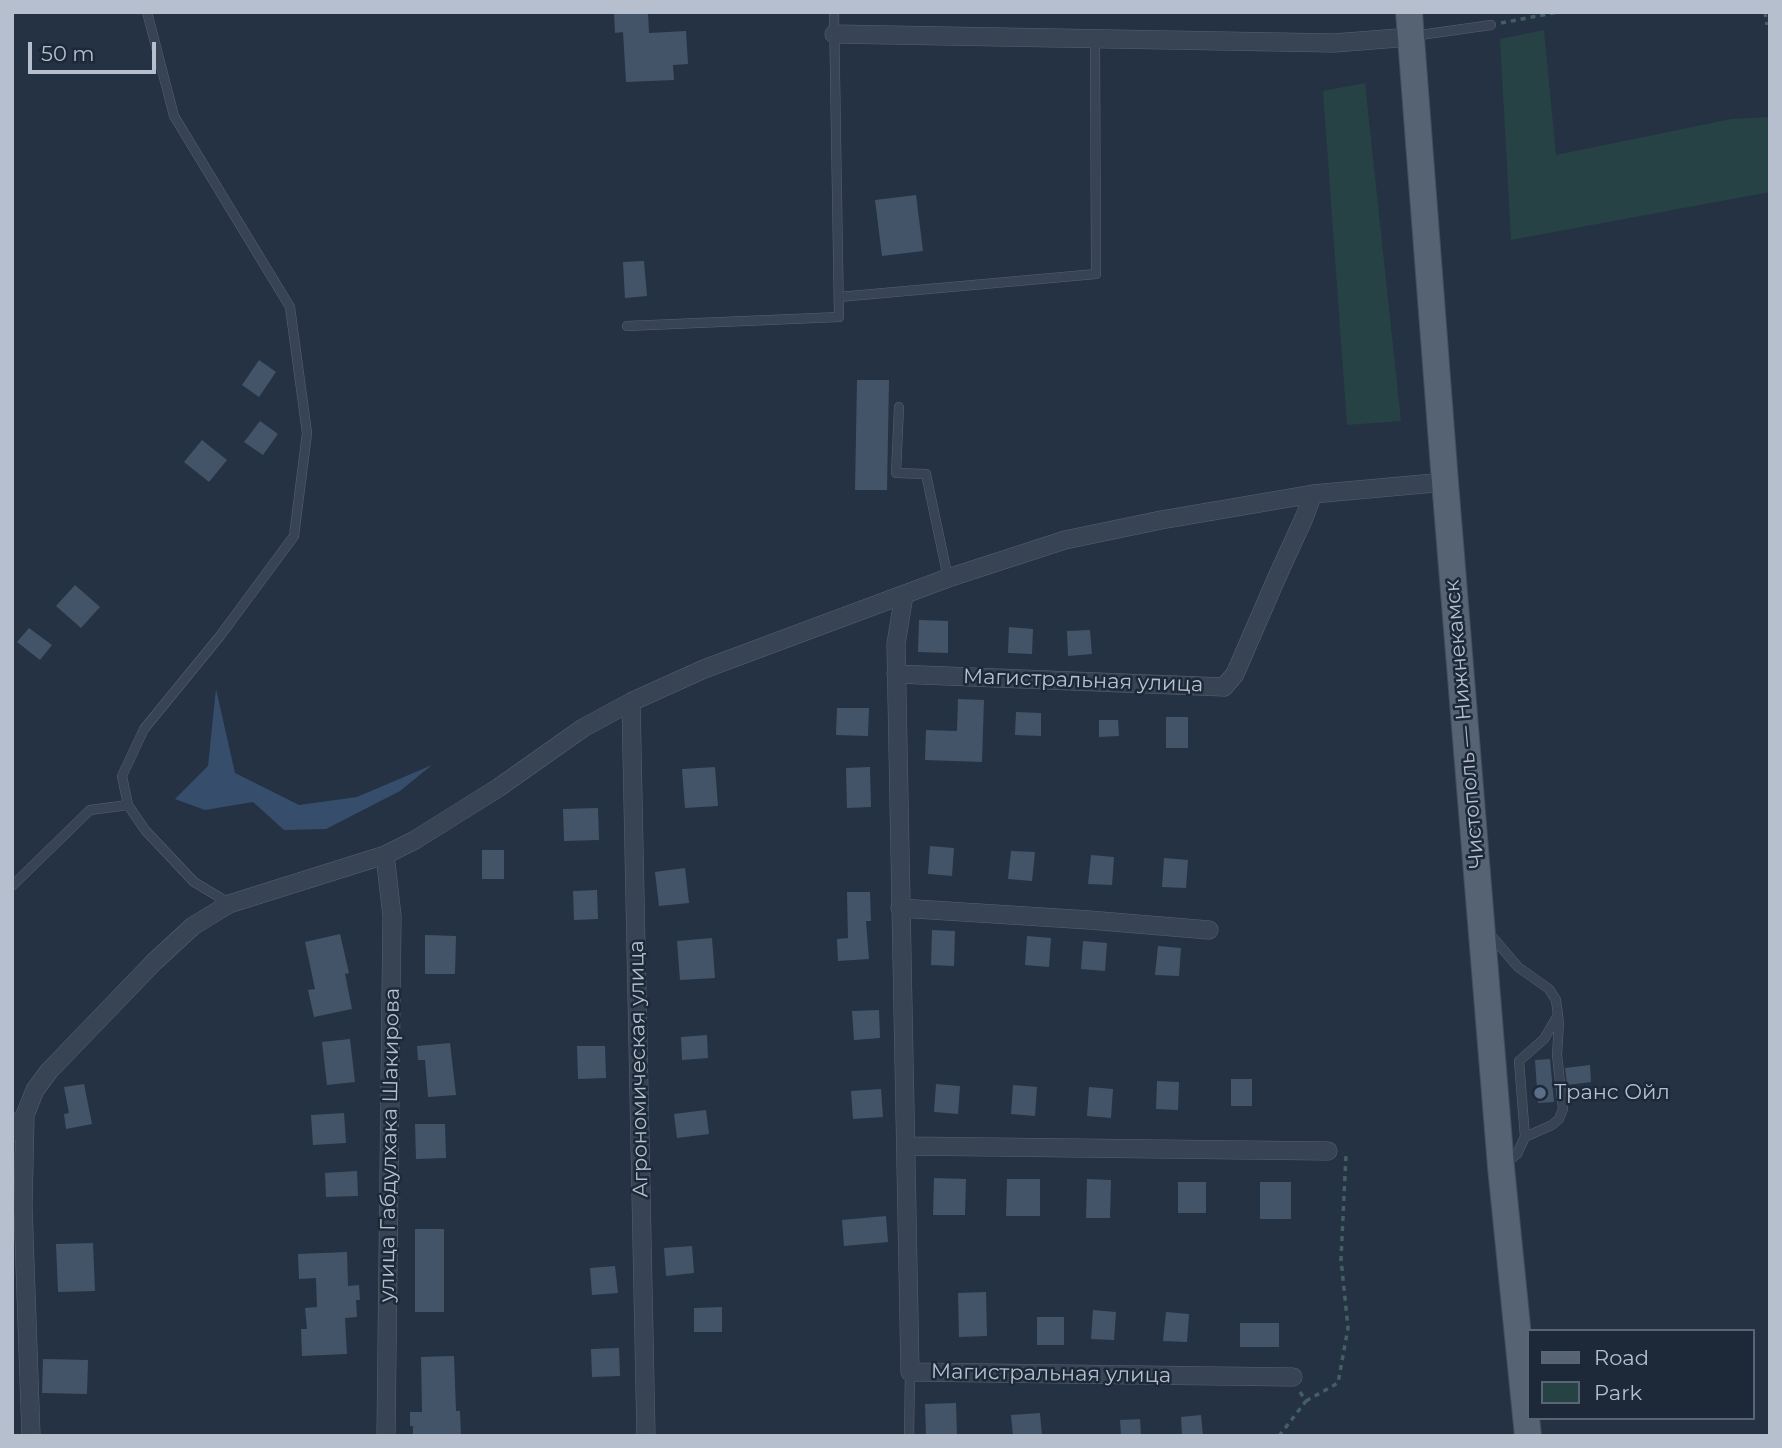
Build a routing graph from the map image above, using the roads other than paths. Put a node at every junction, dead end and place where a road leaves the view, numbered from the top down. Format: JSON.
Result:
{"nodes":[{"id":1,"x":147,"y":12,"type":"edge"},
{"id":2,"x":834,"y":12,"type":"edge"},
{"id":3,"x":1410,"y":25,"type":"edge"},
{"id":4,"x":1491,"y":25,"type":"road end"},
{"id":5,"x":834,"y":34,"type":"junction"},
{"id":6,"x":1096,"y":38,"type":"junction"},
{"id":7,"x":839,"y":297,"type":"junction"},
{"id":8,"x":627,"y":326,"type":"dead end"},
{"id":9,"x":899,"y":407,"type":"dead end"},
{"id":10,"x":1445,"y":482,"type":"junction"},
{"id":11,"x":1313,"y":494,"type":"junction"},
{"id":12,"x":948,"y":578,"type":"junction"},
{"id":13,"x":904,"y":595,"type":"junction"},
{"id":14,"x":896,"y":674,"type":"junction"},
{"id":15,"x":631,"y":702,"type":"junction"},
{"id":16,"x":128,"y":805,"type":"junction"},
{"id":17,"x":385,"y":855,"type":"junction"},
{"id":18,"x":12,"y":886,"type":"edge"},
{"id":19,"x":229,"y":904,"type":"junction"},
{"id":20,"x":900,"y":908,"type":"junction"},
{"id":21,"x":1481,"y":922,"type":"junction"},
{"id":22,"x":1209,"y":930,"type":"dead end"},
{"id":23,"x":1558,"y":1015,"type":"junction"},
{"id":24,"x":25,"y":1115,"type":"junction"},
{"id":25,"x":12,"y":1133,"type":"edge"},
{"id":26,"x":1525,"y":1137,"type":"junction"},
{"id":27,"x":906,"y":1146,"type":"junction"},
{"id":28,"x":1328,"y":1151,"type":"road end"},
{"id":29,"x":1501,"y":1167,"type":"junction"},
{"id":30,"x":910,"y":1372,"type":"junction"},
{"id":31,"x":1293,"y":1377,"type":"road end"},
{"id":32,"x":1526,"y":1416,"type":"edge"},
{"id":33,"x":31,"y":1436,"type":"edge"},
{"id":34,"x":386,"y":1436,"type":"edge"},
{"id":35,"x":646,"y":1436,"type":"edge"},
{"id":36,"x":909,"y":1436,"type":"edge"}],
"edges":[{"from":1,"to":16,"type":"lane"},
{"from":2,"to":5,"type":"lane"},
{"from":3,"to":4,"type":"lane"},
{"from":3,"to":6,"type":"street"},
{"from":3,"to":10,"type":"main road","name":"Чистополь — Нижнекамск"},
{"from":5,"to":6,"type":"street"},
{"from":5,"to":7,"type":"lane"},
{"from":6,"to":7,"type":"lane"},
{"from":7,"to":8,"type":"lane"},
{"from":9,"to":12,"type":"lane"},
{"from":10,"to":11,"type":"street"},
{"from":10,"to":21,"type":"main road","name":"Чистополь — Нижнекамск"},
{"from":11,"to":12,"type":"street"},
{"from":11,"to":14,"type":"street","name":"Магистральная улица"},
{"from":12,"to":13,"type":"street"},
{"from":13,"to":14,"type":"street","name":"Магистральная улица"},
{"from":13,"to":15,"type":"street"},
{"from":14,"to":20,"type":"street","name":"Магистральная улица"},
{"from":15,"to":17,"type":"street"},
{"from":15,"to":35,"type":"street","name":"Агрономическая улица"},
{"from":16,"to":18,"type":"lane"},
{"from":16,"to":19,"type":"lane"},
{"from":17,"to":19,"type":"street"},
{"from":17,"to":34,"type":"street","name":"улица Габдулхака Шакирова"},
{"from":19,"to":24,"type":"street"},
{"from":20,"to":22,"type":"street"},
{"from":20,"to":27,"type":"street","name":"Магистральная улица"},
{"from":21,"to":23,"type":"lane"},
{"from":21,"to":29,"type":"main road","name":"Чистополь — Нижнекамск"},
{"from":23,"to":26,"type":"lane"},
{"from":23,"to":26,"type":"lane"},
{"from":24,"to":25,"type":"street"},
{"from":24,"to":33,"type":"street"},
{"from":26,"to":29,"type":"lane"},
{"from":27,"to":28,"type":"street"},
{"from":27,"to":30,"type":"street","name":"Магистральная улица"},
{"from":29,"to":32,"type":"main road","name":"Чистополь — Нижнекамск"},
{"from":30,"to":31,"type":"street","name":"Магистральная улица"},
{"from":30,"to":36,"type":"lane"}]}
